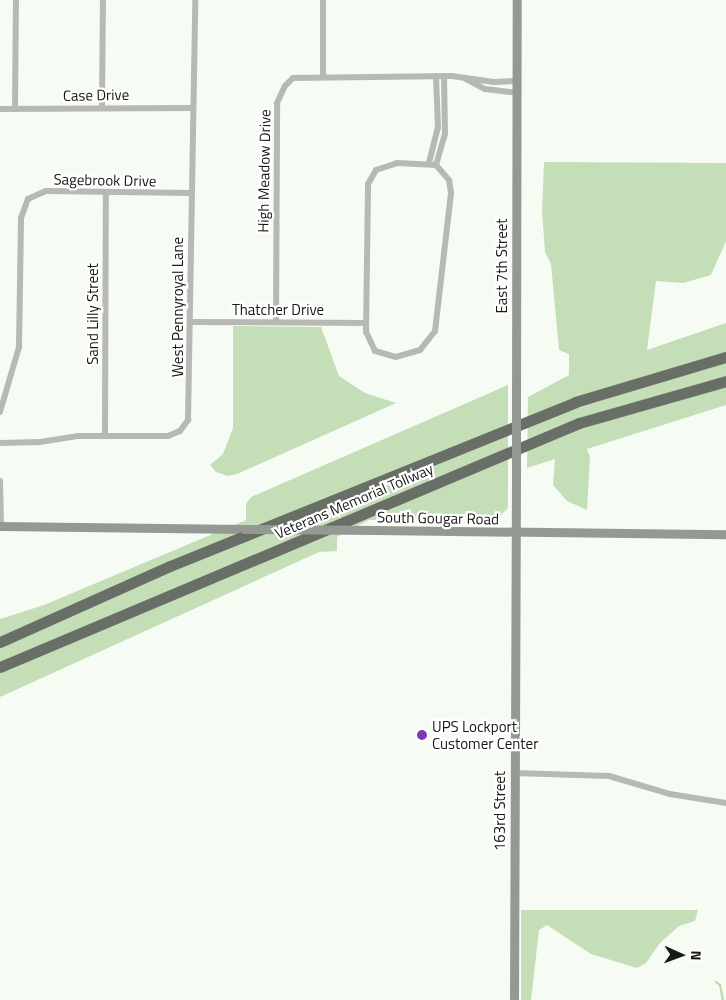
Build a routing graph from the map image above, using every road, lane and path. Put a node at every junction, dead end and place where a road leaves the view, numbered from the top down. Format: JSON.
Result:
{"nodes":[{"id":1,"x":16,"y":0,"type":"edge"},
{"id":2,"x":103,"y":0,"type":"edge"},
{"id":3,"x":195,"y":0,"type":"edge"},
{"id":4,"x":323,"y":0,"type":"edge"},
{"id":5,"x":517,"y":0,"type":"edge"},
{"id":6,"x":436,"y":76,"type":"junction"},
{"id":7,"x":444,"y":76,"type":"junction"},
{"id":8,"x":323,"y":78,"type":"junction"},
{"id":9,"x":466,"y":79,"type":"junction"},
{"id":10,"x":516,"y":81,"type":"junction"},
{"id":11,"x":516,"y":93,"type":"junction"},
{"id":12,"x":102,"y":107,"type":"junction"},
{"id":13,"x":192,"y":108,"type":"junction"},
{"id":14,"x":0,"y":109,"type":"edge"},
{"id":15,"x":15,"y":109,"type":"junction"},
{"id":16,"x":433,"y":164,"type":"junction"},
{"id":17,"x":106,"y":192,"type":"junction"},
{"id":18,"x":191,"y":193,"type":"junction"},
{"id":19,"x":190,"y":322,"type":"junction"},
{"id":20,"x":276,"y":322,"type":"junction"},
{"id":21,"x":366,"y":323,"type":"junction"},
{"id":22,"x":726,"y":357,"type":"edge"},
{"id":23,"x":726,"y":381,"type":"edge"},
{"id":24,"x":0,"y":412,"type":"edge"},
{"id":25,"x":104,"y":436,"type":"junction"},
{"id":26,"x":0,"y":443,"type":"edge"},
{"id":27,"x":0,"y":481,"type":"edge"},
{"id":28,"x":1,"y":526,"type":"edge"},
{"id":29,"x":516,"y":533,"type":"junction"},
{"id":30,"x":726,"y":534,"type":"edge"},
{"id":31,"x":0,"y":642,"type":"edge"},
{"id":32,"x":0,"y":667,"type":"edge"},
{"id":33,"x":514,"y":773,"type":"junction"},
{"id":34,"x":726,"y":803,"type":"edge"},
{"id":35,"x":514,"y":1000,"type":"edge"}],
"edges":[{"from":1,"to":15,"type":"street"},
{"from":2,"to":12,"type":"street"},
{"from":3,"to":13,"type":"street","name":"West Pennyroyal Lane"},
{"from":4,"to":8,"type":"street"},
{"from":5,"to":10,"type":"street","name":"East 7th Street"},
{"from":6,"to":7,"type":"street","name":"High Meadow Drive"},
{"from":6,"to":8,"type":"street","name":"High Meadow Drive"},
{"from":6,"to":16,"type":"street"},
{"from":7,"to":9,"type":"street","name":"High Meadow Drive"},
{"from":7,"to":16,"type":"street"},
{"from":8,"to":20,"type":"street","name":"High Meadow Drive"},
{"from":9,"to":10,"type":"street","name":"High Meadow Drive"},
{"from":9,"to":11,"type":"street","name":"High Meadow Drive"},
{"from":10,"to":11,"type":"street","name":"East 7th Street"},
{"from":11,"to":29,"type":"street","name":"East 7th Street","bridge":true},
{"from":12,"to":13,"type":"street","name":"Case Drive"},
{"from":12,"to":15,"type":"street","name":"Case Drive"},
{"from":13,"to":18,"type":"street","name":"West Pennyroyal Lane"},
{"from":14,"to":15,"type":"street","name":"Case Drive"},
{"from":16,"to":21,"type":"street"},
{"from":16,"to":21,"type":"street"},
{"from":17,"to":18,"type":"street","name":"Sagebrook Drive"},
{"from":17,"to":24,"type":"street","name":"Sagebrook Drive"},
{"from":17,"to":25,"type":"street","name":"Sand Lilly Street"},
{"from":18,"to":19,"type":"street","name":"West Pennyroyal Lane"},
{"from":19,"to":20,"type":"street","name":"Thatcher Drive"},
{"from":19,"to":25,"type":"street","name":"West Pennyroyal Lane"},
{"from":20,"to":21,"type":"street","name":"Thatcher Drive"},
{"from":22,"to":31,"type":"highway","name":"Veterans Memorial Tollway"},
{"from":23,"to":32,"type":"highway","name":"Veterans Memorial Tollway"},
{"from":25,"to":26,"type":"street","name":"West Pennyroyal Lane"},
{"from":27,"to":28,"type":"street"},
{"from":28,"to":29,"type":"street","name":"South Gougar Road","bridge":true},
{"from":29,"to":30,"type":"street","name":"South Gougar Road"},
{"from":29,"to":33,"type":"street","name":"163rd Street"},
{"from":33,"to":34,"type":"street"},
{"from":33,"to":35,"type":"street","name":"163rd Street"}]}
